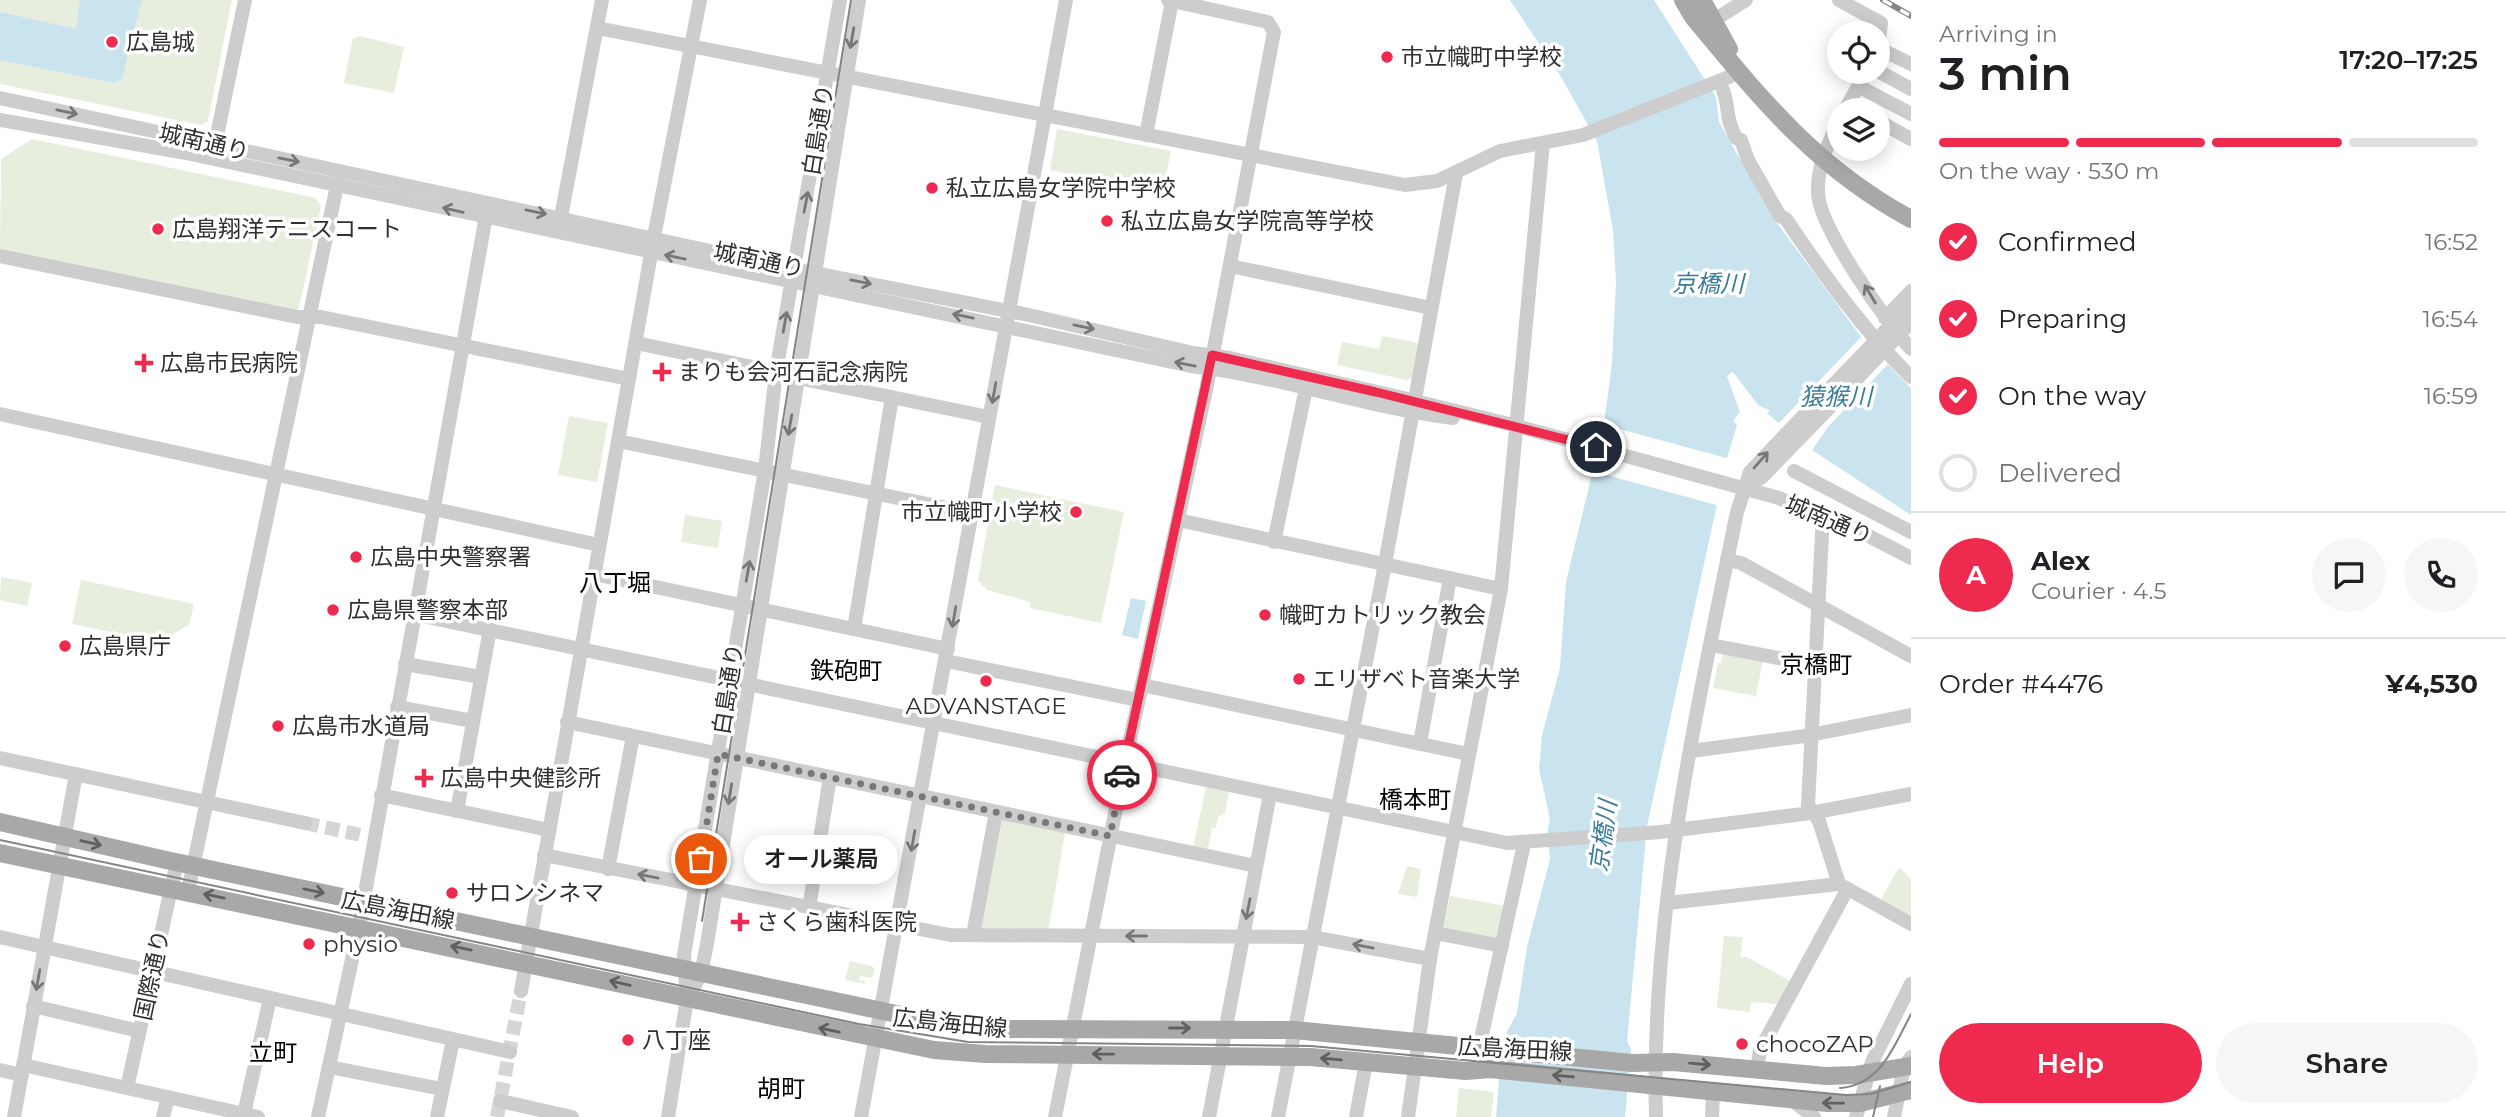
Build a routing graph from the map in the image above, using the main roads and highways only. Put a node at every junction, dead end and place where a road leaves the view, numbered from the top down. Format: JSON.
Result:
{"nodes":[{"id":1,"x":1683,"y":0,"type":"edge"},
{"id":2,"x":1702,"y":0,"type":"edge"},
{"id":3,"x":1739,"y":73,"type":"junction"},
{"id":4,"x":1911,"y":219,"type":"edge"},
{"id":5,"x":0,"y":822,"type":"edge"},
{"id":6,"x":0,"y":852,"type":"edge"},
{"id":7,"x":1909,"y":1063,"type":"edge"},
{"id":8,"x":1908,"y":1093,"type":"edge"},
{"id":9,"x":1858,"y":1110,"type":"edge"}],
"edges":[{"from":1,"to":3,"type":"main road"},
{"from":2,"to":3,"type":"main road"},
{"from":3,"to":4,"type":"main road"},
{"from":5,"to":7,"type":"main road","name":"広島海田線","one_way":true},
{"from":9,"to":6,"type":"main road","name":"広島海田線","one_way":true},
{"from":8,"to":9,"type":"main road","name":"広島海田線"}]}
